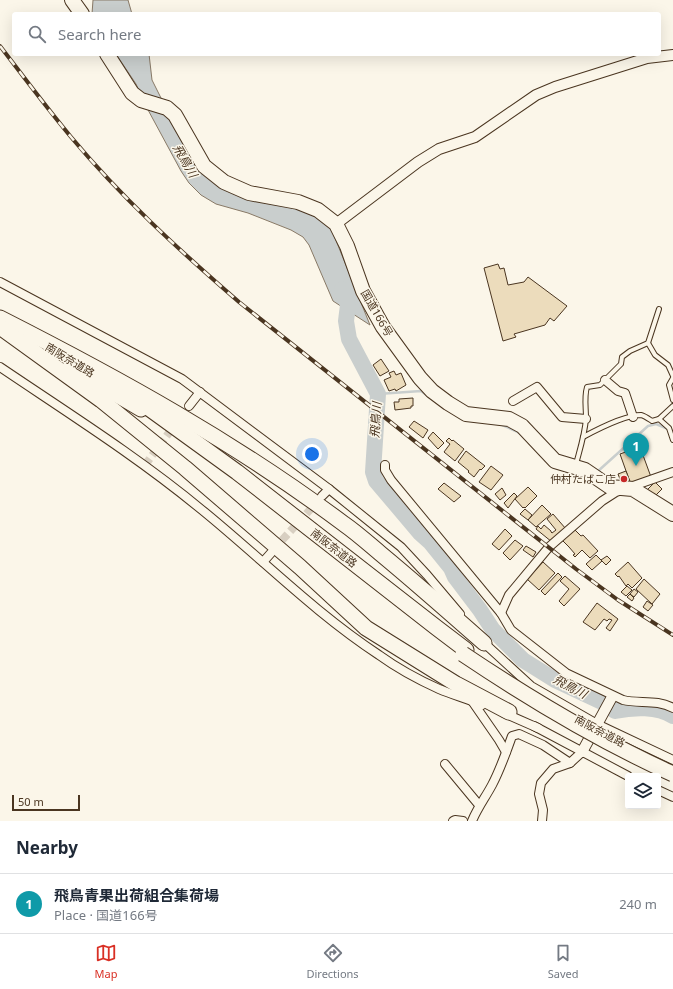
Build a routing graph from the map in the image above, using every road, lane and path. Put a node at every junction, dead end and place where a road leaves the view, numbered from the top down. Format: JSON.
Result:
{"nodes":[{"id":1,"x":72,"y":0,"type":"edge"},
{"id":2,"x":81,"y":12,"type":"edge"},
{"id":3,"x":673,"y":55,"type":"edge"},
{"id":4,"x":109,"y":56,"type":"edge"},
{"id":5,"x":336,"y":224,"type":"junction"},
{"id":6,"x":0,"y":282,"type":"edge"},
{"id":7,"x":660,"y":309,"type":"dead end"},
{"id":8,"x":0,"y":318,"type":"edge"},
{"id":9,"x":0,"y":327,"type":"edge"},
{"id":10,"x":648,"y":343,"type":"junction"},
{"id":11,"x":0,"y":367,"type":"edge"},
{"id":12,"x":673,"y":377,"type":"edge"},
{"id":13,"x":605,"y":380,"type":"junction"},
{"id":14,"x":200,"y":392,"type":"junction"},
{"id":15,"x":673,"y":400,"type":"edge"},
{"id":16,"x":513,"y":401,"type":"dead end"},
{"id":17,"x":189,"y":406,"type":"tunnel mouth"},
{"id":18,"x":673,"y":406,"type":"edge"},
{"id":19,"x":633,"y":416,"type":"junction"},
{"id":20,"x":586,"y":419,"type":"junction"},
{"id":21,"x":659,"y":419,"type":"junction"},
{"id":22,"x":670,"y":427,"type":"edge"},
{"id":23,"x":583,"y":437,"type":"junction"},
{"id":24,"x":673,"y":440,"type":"edge"},
{"id":25,"x":385,"y":466,"type":"dead end"},
{"id":26,"x":585,"y":471,"type":"junction"},
{"id":27,"x":673,"y":472,"type":"edge"},
{"id":28,"x":329,"y":488,"type":"junction"},
{"id":29,"x":627,"y":489,"type":"junction"},
{"id":30,"x":322,"y":496,"type":"tunnel mouth"},
{"id":31,"x":673,"y":514,"type":"edge"},
{"id":32,"x":271,"y":553,"type":"tunnel mouth"},
{"id":33,"x":263,"y":562,"type":"junction"},
{"id":34,"x":501,"y":613,"type":"junction"},
{"id":35,"x":484,"y":643,"type":"junction"},
{"id":36,"x":464,"y":652,"type":"junction"},
{"id":37,"x":613,"y":696,"type":"junction"},
{"id":38,"x":472,"y":701,"type":"junction"},
{"id":39,"x":673,"y":708,"type":"edge"},
{"id":40,"x":509,"y":712,"type":"joint"},
{"id":41,"x":599,"y":720,"type":"junction"},
{"id":42,"x":538,"y":728,"type":"junction"},
{"id":43,"x":506,"y":752,"type":"junction"},
{"id":44,"x":582,"y":752,"type":"junction"},
{"id":45,"x":673,"y":760,"type":"edge"},
{"id":46,"x":570,"y":763,"type":"junction"},
{"id":47,"x":445,"y":764,"type":"dead end"},
{"id":48,"x":673,"y":768,"type":"edge"},
{"id":49,"x":625,"y":774,"type":"edge"},
{"id":50,"x":673,"y":774,"type":"edge"},
{"id":51,"x":661,"y":791,"type":"edge"},
{"id":52,"x":673,"y":797,"type":"edge"},
{"id":53,"x":478,"y":806,"type":"junction"},
{"id":54,"x":453,"y":821,"type":"edge"},
{"id":55,"x":463,"y":821,"type":"edge"},
{"id":56,"x":472,"y":821,"type":"edge"},
{"id":57,"x":542,"y":821,"type":"edge"}],
"edges":[{"from":1,"to":2,"type":"highway"},
{"from":3,"to":5,"type":"street"},
{"from":4,"to":5,"type":"highway","name":"国道166号"},
{"from":5,"to":26,"type":"highway","name":"国道166号"},
{"from":6,"to":14,"type":"street"},
{"from":7,"to":10,"type":"lane"},
{"from":8,"to":35,"type":"highway"},
{"from":8,"to":36,"type":"highway","name":"南阪奈道路"},
{"from":9,"to":36,"type":"highway","name":"南阪奈道路"},
{"from":9,"to":40,"type":"highway"},
{"from":10,"to":12,"type":"lane"},
{"from":10,"to":13,"type":"lane"},
{"from":11,"to":33,"type":"street"},
{"from":12,"to":15,"type":"lane"},
{"from":13,"to":19,"type":"street"},
{"from":13,"to":20,"type":"lane"},
{"from":14,"to":17,"type":"street"},
{"from":14,"to":28,"type":"street"},
{"from":16,"to":20,"type":"street"},
{"from":18,"to":21,"type":"lane"},
{"from":19,"to":21,"type":"lane"},
{"from":19,"to":23,"type":"lane"},
{"from":20,"to":23,"type":"lane"},
{"from":21,"to":22,"type":"lane"},
{"from":22,"to":24,"type":"lane"},
{"from":23,"to":26,"type":"lane"},
{"from":25,"to":34,"type":"street"},
{"from":26,"to":29,"type":"highway","name":"国道166号"},
{"from":27,"to":29,"type":"street"},
{"from":28,"to":30,"type":"street"},
{"from":28,"to":35,"type":"street"},
{"from":29,"to":31,"type":"highway","name":"国道166号"},
{"from":29,"to":34,"type":"street"},
{"from":32,"to":33,"type":"street"},
{"from":33,"to":38,"type":"street"},
{"from":34,"to":37,"type":"street"},
{"from":35,"to":41,"type":"street"},
{"from":36,"to":48,"type":"highway","name":"南阪奈道路"},
{"from":36,"to":50,"type":"highway","name":"南阪奈道路","bridge":true},
{"from":37,"to":39,"type":"street"},
{"from":37,"to":41,"type":"street"},
{"from":38,"to":42,"type":"street"},
{"from":38,"to":43,"type":"street"},
{"from":40,"to":42,"type":"street"},
{"from":41,"to":44,"type":"street"},
{"from":41,"to":45,"type":"street"},
{"from":42,"to":44,"type":"street"},
{"from":43,"to":46,"type":"street"},
{"from":43,"to":53,"type":"street"},
{"from":44,"to":46,"type":"street"},
{"from":44,"to":49,"type":"street"},
{"from":46,"to":57,"type":"street"},
{"from":47,"to":53,"type":"street"},
{"from":51,"to":52,"type":"street"},
{"from":53,"to":56,"type":"street"},
{"from":54,"to":55,"type":"street"}]}
